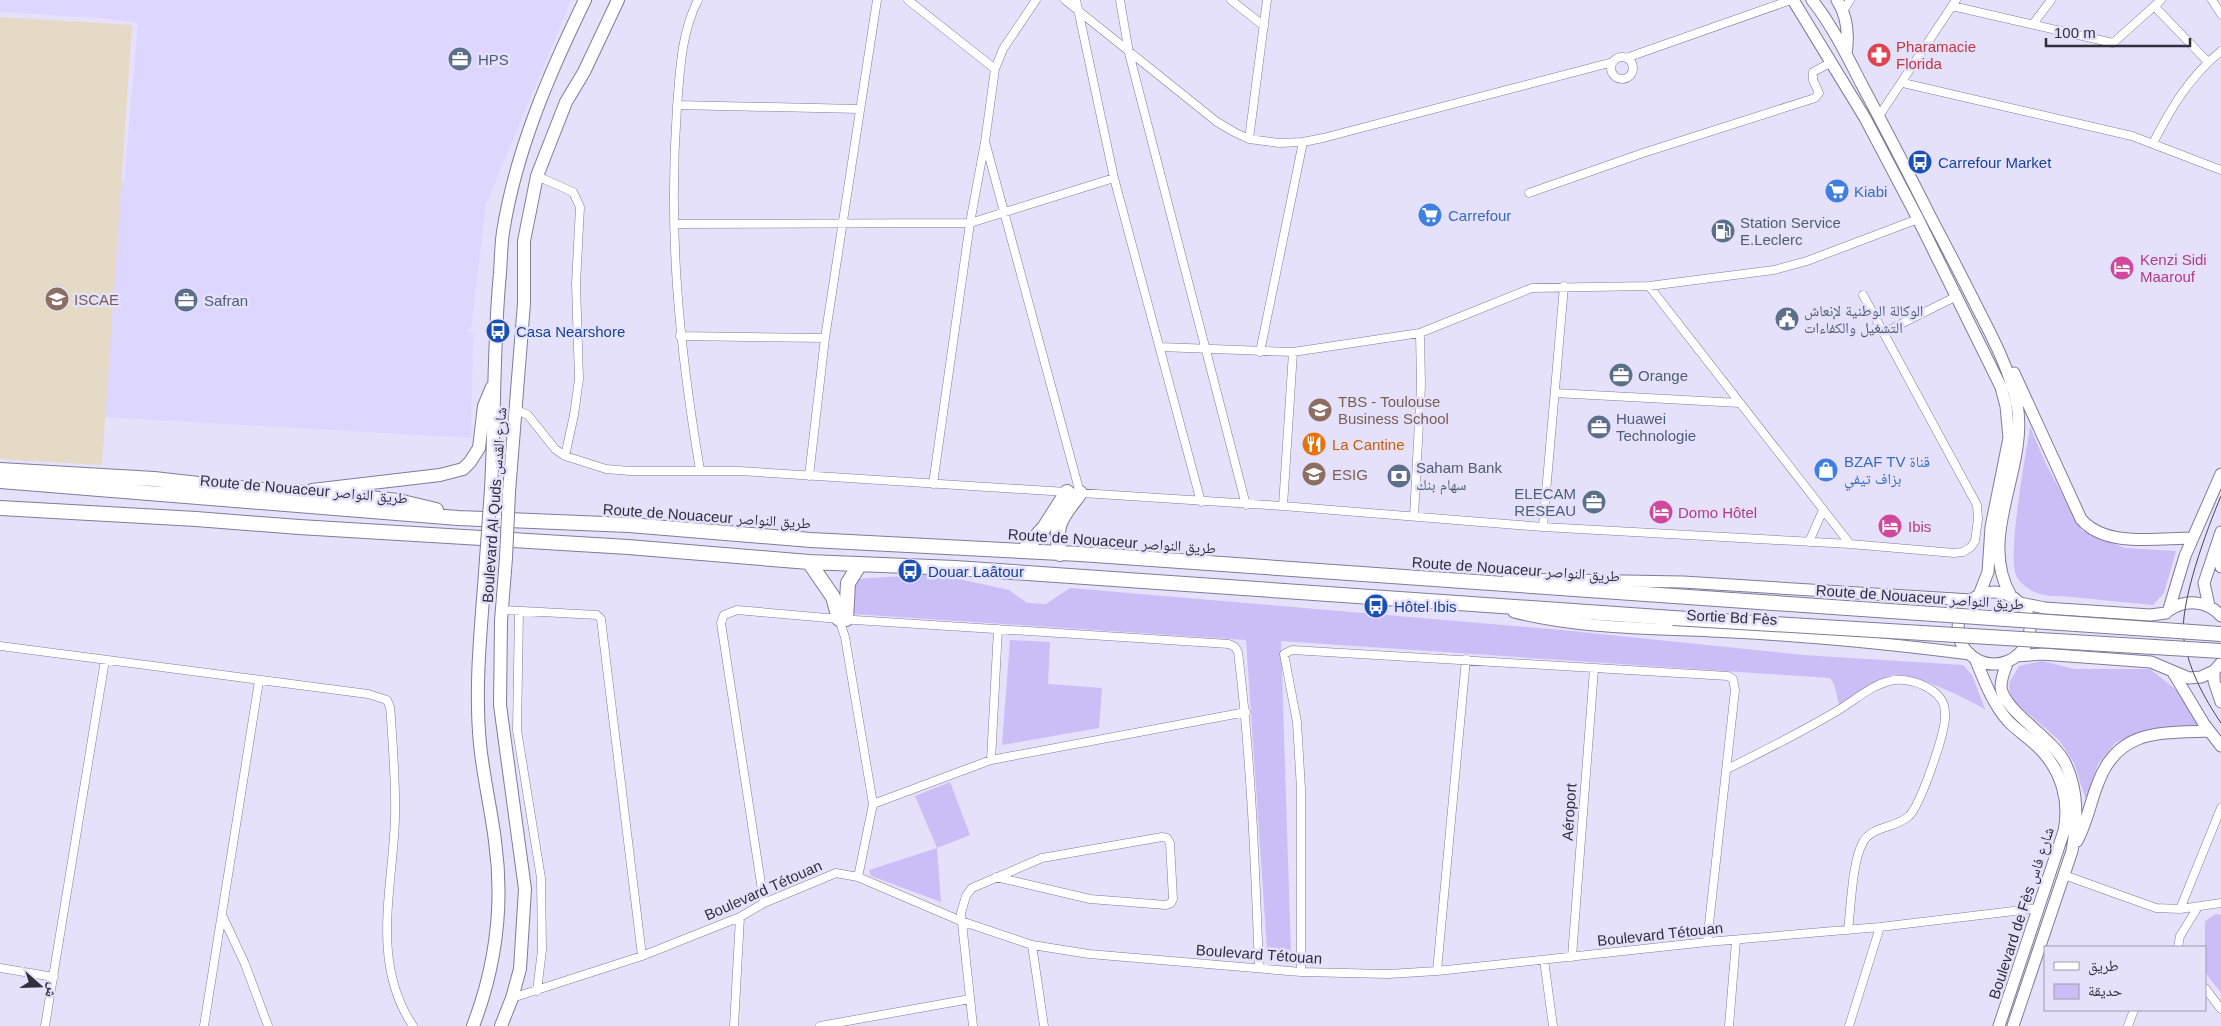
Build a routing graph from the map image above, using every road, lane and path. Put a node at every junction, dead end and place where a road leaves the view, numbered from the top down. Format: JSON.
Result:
{"nodes":[{"id":1,"x":584,"y":0,"type":"edge"},
{"id":2,"x":618,"y":0,"type":"edge"},
{"id":3,"x":698,"y":0,"type":"edge"},
{"id":4,"x":877,"y":0,"type":"edge"},
{"id":5,"x":908,"y":0,"type":"edge"},
{"id":6,"x":1036,"y":0,"type":"edge"},
{"id":7,"x":1065,"y":0,"type":"edge"},
{"id":8,"x":1076,"y":0,"type":"edge"},
{"id":9,"x":1120,"y":0,"type":"edge"},
{"id":10,"x":1230,"y":0,"type":"edge"},
{"id":11,"x":1267,"y":0,"type":"edge"},
{"id":12,"x":1792,"y":0,"type":"edge"},
{"id":13,"x":1812,"y":0,"type":"edge"},
{"id":14,"x":1837,"y":0,"type":"edge"},
{"id":15,"x":1850,"y":0,"type":"edge"},
{"id":16,"x":2051,"y":0,"type":"edge"},
{"id":17,"x":2161,"y":0,"type":"edge"},
{"id":18,"x":2212,"y":0,"type":"edge"},
{"id":19,"x":1954,"y":3,"type":"edge"},
{"id":20,"x":2154,"y":6,"type":"junction"},
{"id":21,"x":1077,"y":9,"type":"junction"},
{"id":22,"x":1843,"y":11,"type":"junction"},
{"id":23,"x":2221,"y":14,"type":"edge"},
{"id":24,"x":2033,"y":24,"type":"junction"},
{"id":25,"x":1264,"y":26,"type":"junction"},
{"id":26,"x":2221,"y":51,"type":"edge"},
{"id":27,"x":1129,"y":53,"type":"junction"},
{"id":28,"x":1846,"y":54,"type":"junction"},
{"id":29,"x":1626,"y":58,"type":"junction"},
{"id":30,"x":1613,"y":62,"type":"junction"},
{"id":31,"x":1832,"y":62,"type":"junction"},
{"id":32,"x":2208,"y":62,"type":"junction"},
{"id":33,"x":995,"y":69,"type":"junction"},
{"id":34,"x":1903,"y":83,"type":"junction"},
{"id":35,"x":677,"y":105,"type":"junction"},
{"id":36,"x":859,"y":109,"type":"junction"},
{"id":37,"x":1879,"y":116,"type":"junction"},
{"id":38,"x":1249,"y":139,"type":"junction"},
{"id":39,"x":985,"y":142,"type":"junction"},
{"id":40,"x":1303,"y":142,"type":"junction"},
{"id":41,"x":2153,"y":143,"type":"junction"},
{"id":42,"x":2221,"y":170,"type":"edge"},
{"id":43,"x":537,"y":176,"type":"junction"},
{"id":44,"x":1114,"y":178,"type":"junction"},
{"id":45,"x":1529,"y":193,"type":"dead end"},
{"id":46,"x":1004,"y":212,"type":"junction"},
{"id":47,"x":1918,"y":219,"type":"junction"},
{"id":48,"x":843,"y":223,"type":"junction"},
{"id":49,"x":970,"y":223,"type":"junction"},
{"id":50,"x":674,"y":224,"type":"junction"},
{"id":51,"x":1564,"y":286,"type":"junction"},
{"id":52,"x":1649,"y":286,"type":"junction"},
{"id":53,"x":1863,"y":295,"type":"dead end"},
{"id":54,"x":1957,"y":296,"type":"junction"},
{"id":55,"x":1420,"y":333,"type":"junction"},
{"id":56,"x":1883,"y":333,"type":"junction"},
{"id":57,"x":680,"y":336,"type":"junction"},
{"id":58,"x":825,"y":338,"type":"junction"},
{"id":59,"x":1160,"y":347,"type":"junction"},
{"id":60,"x":1204,"y":350,"type":"junction"},
{"id":61,"x":1260,"y":352,"type":"junction"},
{"id":62,"x":1293,"y":352,"type":"junction"},
{"id":63,"x":2002,"y":359,"type":"junction"},
{"id":64,"x":494,"y":383,"type":"junction"},
{"id":65,"x":1555,"y":393,"type":"junction"},
{"id":66,"x":1740,"y":403,"type":"junction"},
{"id":67,"x":517,"y":410,"type":"junction"},
{"id":68,"x":565,"y":456,"type":"junction"},
{"id":69,"x":0,"y":470,"type":"edge"},
{"id":70,"x":700,"y":470,"type":"junction"},
{"id":71,"x":2221,"y":474,"type":"edge"},
{"id":72,"x":809,"y":476,"type":"junction"},
{"id":73,"x":0,"y":481,"type":"edge"},
{"id":74,"x":933,"y":484,"type":"junction"},
{"id":75,"x":1075,"y":489,"type":"junction"},
{"id":76,"x":302,"y":492,"type":"junction"},
{"id":77,"x":1201,"y":502,"type":"junction"},
{"id":78,"x":1246,"y":505,"type":"junction"},
{"id":79,"x":1283,"y":506,"type":"junction"},
{"id":80,"x":0,"y":508,"type":"edge"},
{"id":81,"x":1823,"y":510,"type":"junction"},
{"id":82,"x":1414,"y":516,"type":"junction"},
{"id":83,"x":458,"y":518,"type":"junction"},
{"id":84,"x":1543,"y":527,"type":"junction"},
{"id":85,"x":2220,"y":533,"type":"edge"},
{"id":86,"x":2192,"y":538,"type":"junction"},
{"id":87,"x":1809,"y":542,"type":"junction"},
{"id":88,"x":1850,"y":544,"type":"junction"},
{"id":89,"x":1023,"y":551,"type":"junction"},
{"id":90,"x":1060,"y":554,"type":"junction"},
{"id":91,"x":809,"y":562,"type":"junction"},
{"id":92,"x":860,"y":564,"type":"junction"},
{"id":93,"x":2221,"y":567,"type":"edge"},
{"id":94,"x":1490,"y":584,"type":"junction"},
{"id":95,"x":1975,"y":598,"type":"junction"},
{"id":96,"x":2016,"y":599,"type":"junction"},
{"id":97,"x":1493,"y":606,"type":"junction"},
{"id":98,"x":2209,"y":606,"type":"junction"},
{"id":99,"x":502,"y":610,"type":"junction"},
{"id":100,"x":519,"y":611,"type":"junction"},
{"id":101,"x":2168,"y":611,"type":"junction"},
{"id":102,"x":2221,"y":615,"type":"edge"},
{"id":103,"x":843,"y":619,"type":"junction"},
{"id":104,"x":998,"y":629,"type":"junction"},
{"id":105,"x":2221,"y":634,"type":"edge"},
{"id":106,"x":0,"y":646,"type":"edge"},
{"id":107,"x":2221,"y":652,"type":"edge"},
{"id":108,"x":1973,"y":656,"type":"junction"},
{"id":109,"x":2012,"y":658,"type":"junction"},
{"id":110,"x":1466,"y":659,"type":"junction"},
{"id":111,"x":105,"y":660,"type":"junction"},
{"id":112,"x":2164,"y":666,"type":"junction"},
{"id":113,"x":2218,"y":668,"type":"edge"},
{"id":114,"x":1594,"y":669,"type":"junction"},
{"id":115,"x":2174,"y":674,"type":"junction"},
{"id":116,"x":259,"y":681,"type":"junction"},
{"id":117,"x":2221,"y":702,"type":"edge"},
{"id":118,"x":1246,"y":712,"type":"junction"},
{"id":119,"x":2209,"y":731,"type":"junction"},
{"id":120,"x":2221,"y":746,"type":"edge"},
{"id":121,"x":991,"y":760,"type":"junction"},
{"id":122,"x":1727,"y":769,"type":"junction"},
{"id":123,"x":873,"y":804,"type":"junction"},
{"id":124,"x":2221,"y":808,"type":"edge"},
{"id":125,"x":2072,"y":851,"type":"junction"},
{"id":126,"x":2064,"y":875,"type":"junction"},
{"id":127,"x":858,"y":877,"type":"junction"},
{"id":128,"x":996,"y":877,"type":"junction"},
{"id":129,"x":764,"y":903,"type":"junction"},
{"id":130,"x":2221,"y":903,"type":"edge"},
{"id":131,"x":2198,"y":907,"type":"junction"},
{"id":132,"x":2039,"y":908,"type":"junction"},
{"id":133,"x":2180,"y":909,"type":"junction"},
{"id":134,"x":222,"y":914,"type":"junction"},
{"id":135,"x":740,"y":917,"type":"junction"},
{"id":136,"x":961,"y":921,"type":"junction"},
{"id":137,"x":1880,"y":927,"type":"junction"},
{"id":138,"x":1848,"y":930,"type":"junction"},
{"id":139,"x":1736,"y":941,"type":"junction"},
{"id":140,"x":1707,"y":942,"type":"junction"},
{"id":141,"x":1032,"y":945,"type":"junction"},
{"id":142,"x":2177,"y":946,"type":"edge"},
{"id":143,"x":642,"y":956,"type":"junction"},
{"id":144,"x":1572,"y":956,"type":"junction"},
{"id":145,"x":1544,"y":960,"type":"junction"},
{"id":146,"x":0,"y":968,"type":"edge"},
{"id":147,"x":1259,"y":968,"type":"junction"},
{"id":148,"x":1438,"y":971,"type":"junction"},
{"id":149,"x":1301,"y":972,"type":"junction"},
{"id":150,"x":54,"y":977,"type":"junction"},
{"id":151,"x":2206,"y":989,"type":"edge"},
{"id":152,"x":537,"y":991,"type":"junction"},
{"id":153,"x":512,"y":998,"type":"junction"},
{"id":154,"x":970,"y":999,"type":"junction"},
{"id":155,"x":2221,"y":1009,"type":"edge"},
{"id":156,"x":2134,"y":1011,"type":"edge"},
{"id":157,"x":46,"y":1026,"type":"edge"},
{"id":158,"x":204,"y":1026,"type":"edge"},
{"id":159,"x":268,"y":1026,"type":"edge"},
{"id":160,"x":413,"y":1026,"type":"edge"},
{"id":161,"x":473,"y":1026,"type":"edge"},
{"id":162,"x":501,"y":1026,"type":"edge"},
{"id":163,"x":734,"y":1026,"type":"edge"},
{"id":164,"x":820,"y":1026,"type":"edge"},
{"id":165,"x":973,"y":1026,"type":"edge"},
{"id":166,"x":1044,"y":1026,"type":"edge"},
{"id":167,"x":1553,"y":1026,"type":"edge"},
{"id":168,"x":1729,"y":1026,"type":"edge"},
{"id":169,"x":1849,"y":1026,"type":"edge"},
{"id":170,"x":1999,"y":1026,"type":"edge"},
{"id":171,"x":2013,"y":1026,"type":"edge"},
{"id":172,"x":2128,"y":1026,"type":"edge"}],
"edges":[{"from":1,"to":64,"type":"main road","name":"Boulevard Al Quds شارع القدس"},
{"from":2,"to":43,"type":"main road","name":"Boulevard Al Quds شارع القدس"},
{"from":3,"to":35,"type":"street"},
{"from":4,"to":36,"type":"street"},
{"from":5,"to":33,"type":"street"},
{"from":6,"to":33,"type":"street"},
{"from":7,"to":21,"type":"street"},
{"from":8,"to":21,"type":"street"},
{"from":9,"to":27,"type":"street"},
{"from":10,"to":25,"type":"street"},
{"from":11,"to":25,"type":"street"},
{"from":12,"to":29,"type":"street"},
{"from":12,"to":31,"type":"main road"},
{"from":13,"to":28,"type":"main road"},
{"from":14,"to":22,"type":"main road"},
{"from":15,"to":22,"type":"street"},
{"from":16,"to":24,"type":"street"},
{"from":17,"to":20,"type":"street"},
{"from":18,"to":23,"type":"street"},
{"from":19,"to":24,"type":"street"},
{"from":19,"to":34,"type":"street"},
{"from":20,"to":24,"type":"street"},
{"from":20,"to":32,"type":"street"},
{"from":21,"to":27,"type":"street"},
{"from":21,"to":44,"type":"street"},
{"from":22,"to":28,"type":"main road"},
{"from":25,"to":38,"type":"street"},
{"from":26,"to":32,"type":"street"},
{"from":27,"to":38,"type":"street"},
{"from":27,"to":60,"type":"street"},
{"from":28,"to":37,"type":"main road"},
{"from":29,"to":30,"type":"street"},
{"from":29,"to":30,"type":"street"},
{"from":30,"to":40,"type":"street"},
{"from":31,"to":45,"type":"street"},
{"from":31,"to":47,"type":"main road"},
{"from":32,"to":41,"type":"street"},
{"from":33,"to":39,"type":"street"},
{"from":34,"to":37,"type":"street"},
{"from":34,"to":41,"type":"street"},
{"from":35,"to":36,"type":"street"},
{"from":35,"to":50,"type":"street"},
{"from":36,"to":48,"type":"street"},
{"from":37,"to":63,"type":"main road"},
{"from":38,"to":40,"type":"street"},
{"from":39,"to":46,"type":"street"},
{"from":39,"to":49,"type":"street"},
{"from":40,"to":61,"type":"street"},
{"from":41,"to":42,"type":"street"},
{"from":43,"to":67,"type":"main road","name":"Boulevard Al Quds شارع القدس"},
{"from":43,"to":68,"type":"street"},
{"from":44,"to":46,"type":"street"},
{"from":44,"to":59,"type":"street"},
{"from":46,"to":49,"type":"street"},
{"from":46,"to":75,"type":"street"},
{"from":47,"to":52,"type":"street"},
{"from":47,"to":54,"type":"main road"},
{"from":48,"to":49,"type":"street"},
{"from":48,"to":50,"type":"street"},
{"from":48,"to":58,"type":"street"},
{"from":49,"to":74,"type":"street"},
{"from":50,"to":57,"type":"street"},
{"from":51,"to":52,"type":"street"},
{"from":51,"to":55,"type":"street"},
{"from":51,"to":65,"type":"street"},
{"from":52,"to":66,"type":"street"},
{"from":53,"to":56,"type":"street"},
{"from":54,"to":56,"type":"street"},
{"from":54,"to":95,"type":"main road"},
{"from":55,"to":62,"type":"street"},
{"from":55,"to":82,"type":"street"},
{"from":56,"to":88,"type":"street"},
{"from":57,"to":58,"type":"street"},
{"from":57,"to":70,"type":"street"},
{"from":58,"to":72,"type":"street"},
{"from":59,"to":60,"type":"street"},
{"from":59,"to":77,"type":"street"},
{"from":60,"to":61,"type":"street"},
{"from":60,"to":78,"type":"street"},
{"from":61,"to":62,"type":"street"},
{"from":62,"to":79,"type":"street"},
{"from":63,"to":86,"type":"main road"},
{"from":63,"to":96,"type":"main road"},
{"from":64,"to":76,"type":"main road"},
{"from":64,"to":161,"type":"main road","name":"Boulevard Al Quds شارع القدس","bridge":true},
{"from":65,"to":66,"type":"street"},
{"from":65,"to":84,"type":"street"},
{"from":66,"to":81,"type":"street"},
{"from":67,"to":68,"type":"street"},
{"from":67,"to":99,"type":"main road","name":"Boulevard Al Quds شارع القدس","bridge":true},
{"from":68,"to":70,"type":"street"},
{"from":69,"to":76,"type":"highway"},
{"from":70,"to":72,"type":"street"},
{"from":71,"to":86,"type":"main road"},
{"from":72,"to":74,"type":"street"},
{"from":73,"to":83,"type":"highway","name":"Route de Nouaceur طريق النواصر"},
{"from":74,"to":75,"type":"street"},
{"from":75,"to":77,"type":"street"},
{"from":75,"to":89,"type":"highway"},
{"from":75,"to":90,"type":"highway"},
{"from":76,"to":83,"type":"highway"},
{"from":77,"to":78,"type":"street"},
{"from":78,"to":79,"type":"street"},
{"from":79,"to":82,"type":"street"},
{"from":80,"to":91,"type":"highway"},
{"from":81,"to":87,"type":"street"},
{"from":81,"to":88,"type":"street"},
{"from":82,"to":84,"type":"street"},
{"from":83,"to":89,"type":"highway","name":"Route de Nouaceur طريق النواصر"},
{"from":84,"to":87,"type":"street"},
{"from":85,"to":93,"type":"main road"},
{"from":85,"to":98,"type":"main road"},
{"from":86,"to":101,"type":"main road"},
{"from":87,"to":88,"type":"street"},
{"from":89,"to":90,"type":"highway","name":"Route de Nouaceur طريق النواصر"},
{"from":90,"to":94,"type":"highway","name":"Route de Nouaceur طريق النواصر"},
{"from":91,"to":92,"type":"highway"},
{"from":91,"to":103,"type":"highway"},
{"from":92,"to":97,"type":"highway"},
{"from":92,"to":103,"type":"highway"},
{"from":94,"to":95,"type":"main road"},
{"from":94,"to":105,"type":"highway","name":"Route de Nouaceur طريق النواصر","bridge":true},
{"from":95,"to":96,"type":"main road"},
{"from":95,"to":108,"type":"main road"},
{"from":96,"to":101,"type":"main road"},
{"from":96,"to":109,"type":"main road"},
{"from":97,"to":107,"type":"highway","bridge":true},
{"from":97,"to":108,"type":"main road","name":"Sortie Bd Fès"},
{"from":98,"to":101,"type":"main road"},
{"from":98,"to":102,"type":"main road"},
{"from":99,"to":100,"type":"street"},
{"from":99,"to":153,"type":"main road","name":"Boulevard Al Quds شارع القدس"},
{"from":100,"to":143,"type":"street"},
{"from":100,"to":152,"type":"street"},
{"from":101,"to":112,"type":"main road"},
{"from":103,"to":104,"type":"street"},
{"from":103,"to":123,"type":"street"},
{"from":103,"to":129,"type":"street"},
{"from":104,"to":118,"type":"street"},
{"from":104,"to":121,"type":"street"},
{"from":106,"to":111,"type":"street"},
{"from":108,"to":109,"type":"main road"},
{"from":108,"to":132,"type":"main road","name":"Boulevard de Fès شارع فاس"},
{"from":109,"to":112,"type":"main road"},
{"from":109,"to":125,"type":"main road","name":"Boulevard de Fès شارع فاس"},
{"from":110,"to":114,"type":"street"},
{"from":110,"to":148,"type":"street"},
{"from":110,"to":149,"type":"street"},
{"from":111,"to":116,"type":"street"},
{"from":111,"to":150,"type":"street"},
{"from":112,"to":115,"type":"main road"},
{"from":113,"to":115,"type":"main road"},
{"from":113,"to":117,"type":"main road"},
{"from":114,"to":122,"type":"street"},
{"from":114,"to":144,"type":"street","name":"Aéroport"},
{"from":115,"to":119,"type":"main road"},
{"from":116,"to":134,"type":"street"},
{"from":116,"to":160,"type":"street"},
{"from":118,"to":121,"type":"street"},
{"from":118,"to":147,"type":"street"},
{"from":119,"to":120,"type":"main road"},
{"from":119,"to":125,"type":"main road"},
{"from":121,"to":123,"type":"street"},
{"from":122,"to":138,"type":"street"},
{"from":122,"to":140,"type":"street"},
{"from":123,"to":127,"type":"street"},
{"from":124,"to":133,"type":"street"},
{"from":125,"to":126,"type":"main road","name":"Boulevard de Fès شارع فاس"},
{"from":126,"to":133,"type":"street"},
{"from":126,"to":171,"type":"main road","name":"Boulevard de Fès شارع فاس"},
{"from":127,"to":129,"type":"street","name":"Boulevard Tétouan"},
{"from":127,"to":136,"type":"street","name":"Boulevard Tétouan"},
{"from":128,"to":128,"type":"street"},
{"from":128,"to":136,"type":"street"},
{"from":129,"to":135,"type":"street","name":"Boulevard Tétouan"},
{"from":130,"to":131,"type":"street"},
{"from":131,"to":133,"type":"street"},
{"from":131,"to":142,"type":"street"},
{"from":132,"to":137,"type":"street","name":"Boulevard Tétouan"},
{"from":132,"to":170,"type":"main road","name":"Boulevard de Fès شارع فاس"},
{"from":134,"to":158,"type":"street"},
{"from":134,"to":159,"type":"street"},
{"from":135,"to":143,"type":"street","name":"Boulevard Tétouan"},
{"from":135,"to":163,"type":"street"},
{"from":136,"to":141,"type":"street","name":"Boulevard Tétouan"},
{"from":136,"to":154,"type":"street"},
{"from":137,"to":138,"type":"street","name":"Boulevard Tétouan"},
{"from":137,"to":169,"type":"street"},
{"from":138,"to":139,"type":"street","name":"Boulevard Tétouan"},
{"from":139,"to":140,"type":"street","name":"Boulevard Tétouan"},
{"from":139,"to":168,"type":"street"},
{"from":140,"to":144,"type":"street","name":"Boulevard Tétouan"},
{"from":141,"to":147,"type":"street","name":"Boulevard Tétouan"},
{"from":141,"to":166,"type":"street"},
{"from":143,"to":152,"type":"street","name":"Boulevard Tétouan"},
{"from":144,"to":145,"type":"street","name":"Boulevard Tétouan"},
{"from":145,"to":148,"type":"street","name":"Boulevard Tétouan"},
{"from":145,"to":167,"type":"street"},
{"from":146,"to":150,"type":"street"},
{"from":147,"to":149,"type":"street","name":"Boulevard Tétouan"},
{"from":148,"to":149,"type":"street","name":"Boulevard Tétouan"},
{"from":150,"to":157,"type":"street"},
{"from":151,"to":155,"type":"street"},
{"from":152,"to":153,"type":"street","name":"Boulevard Tétouan"},
{"from":153,"to":162,"type":"main road","name":"Boulevard Al Quds شارع القدس"},
{"from":154,"to":164,"type":"street"},
{"from":154,"to":165,"type":"street"},
{"from":156,"to":172,"type":"street"}]}
